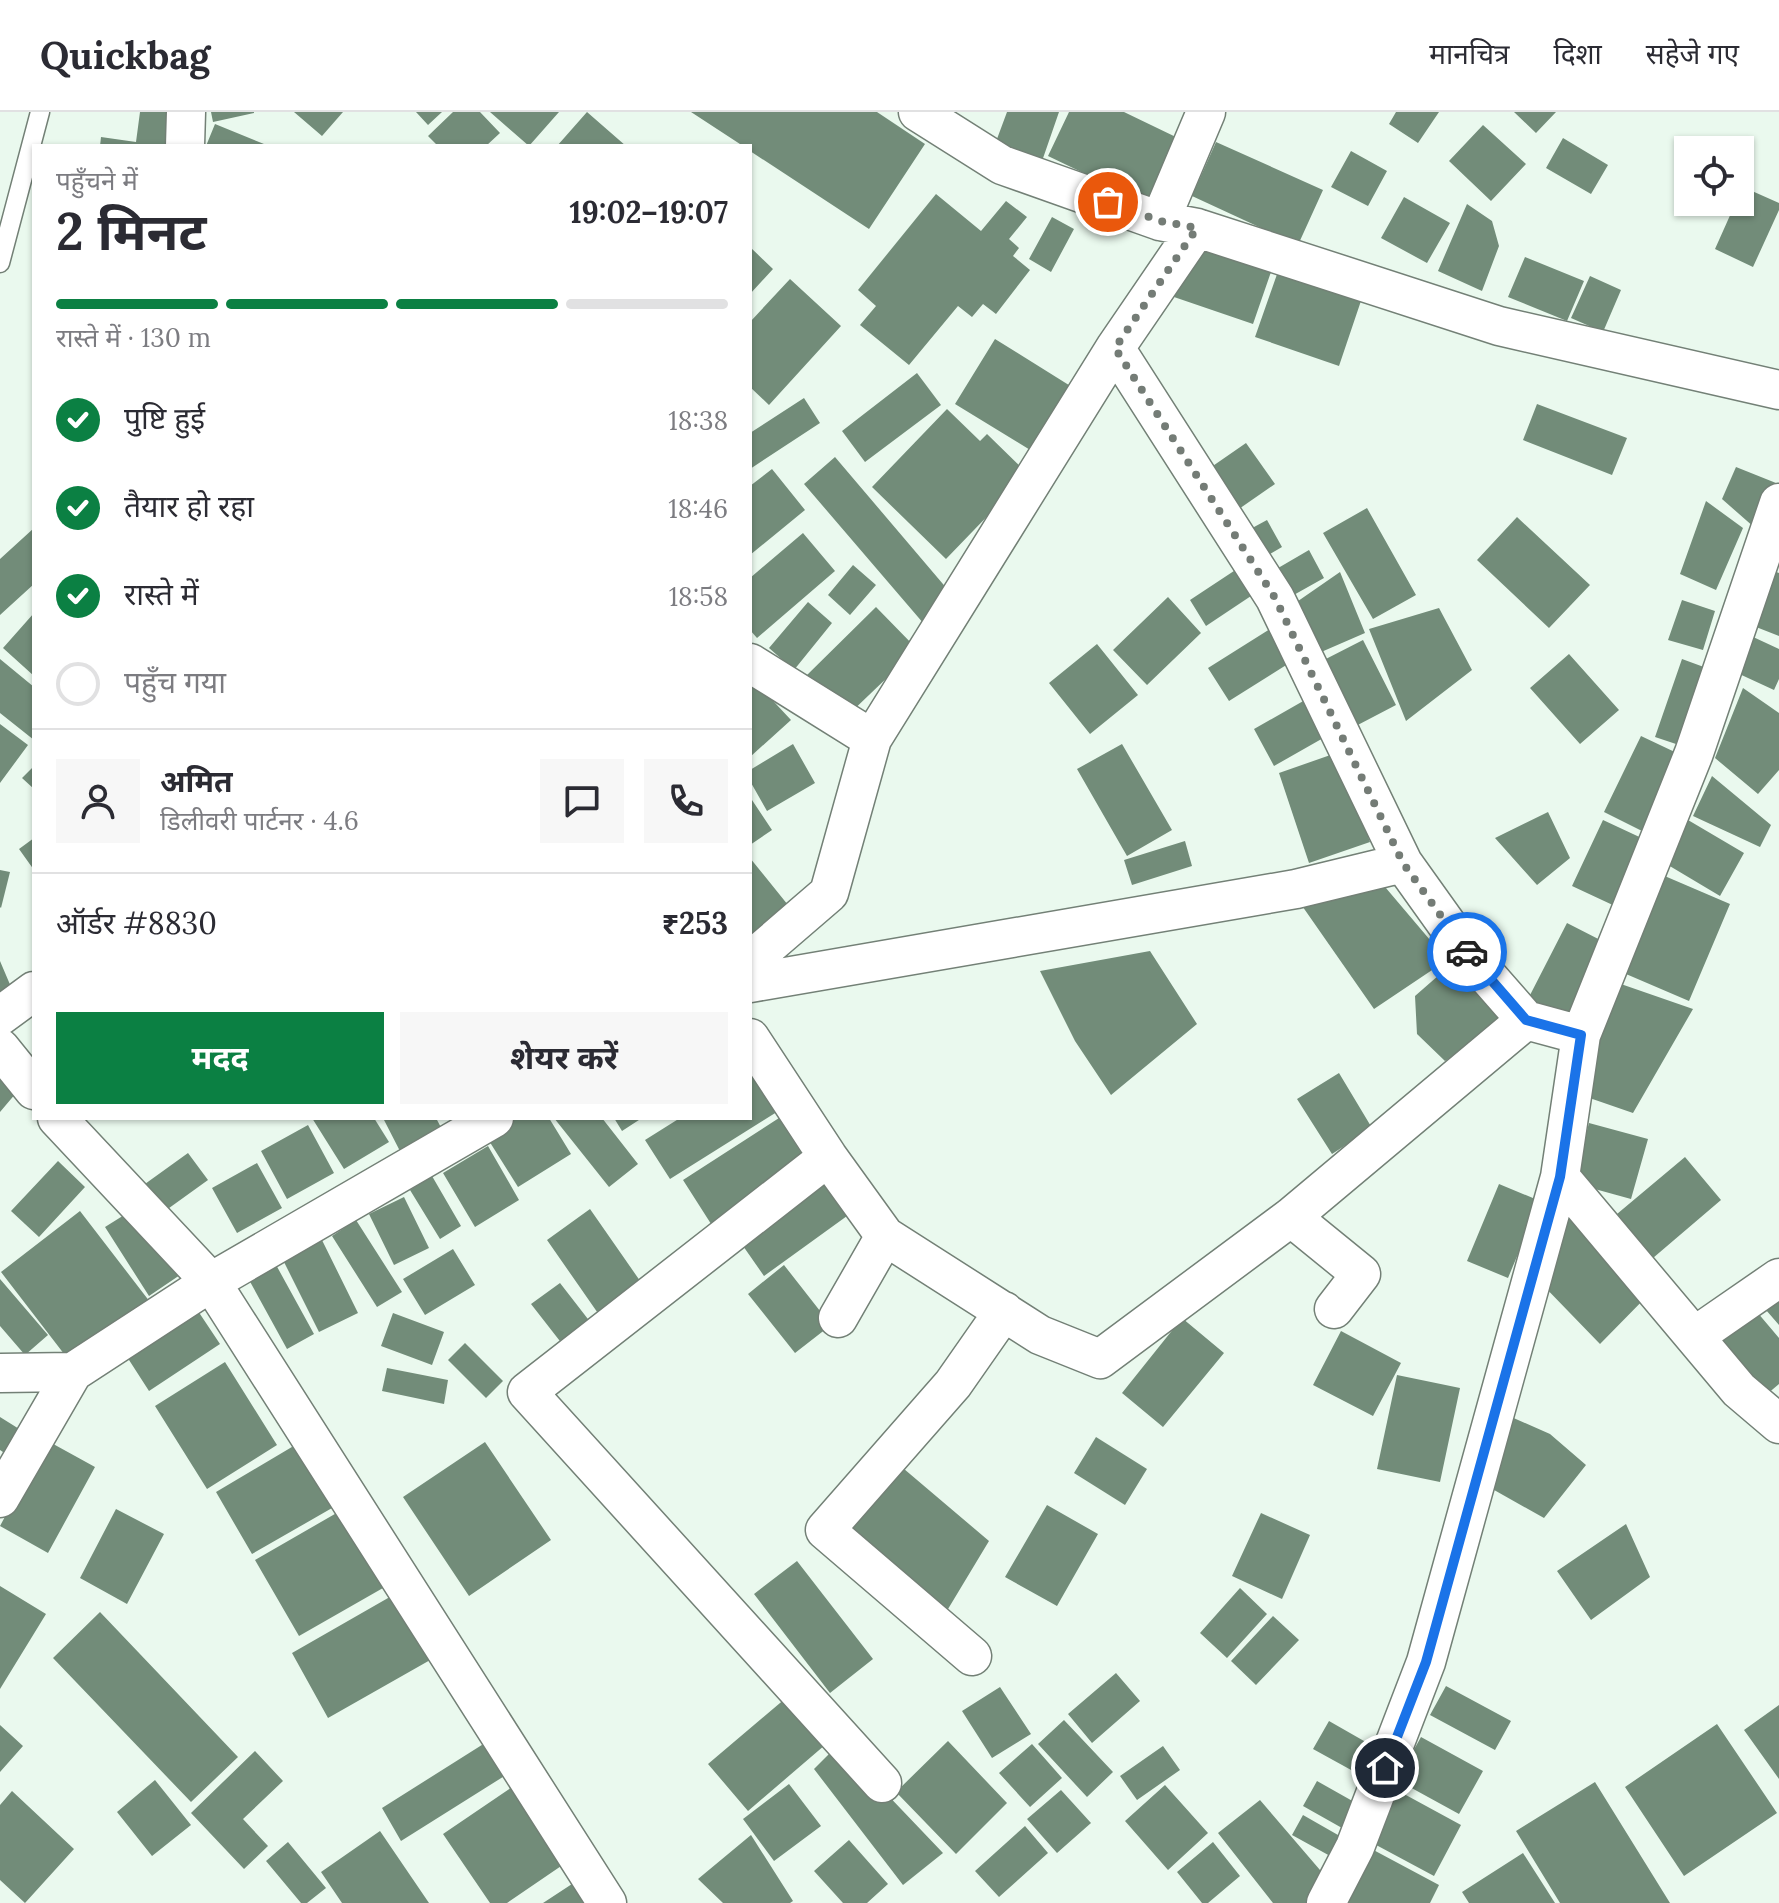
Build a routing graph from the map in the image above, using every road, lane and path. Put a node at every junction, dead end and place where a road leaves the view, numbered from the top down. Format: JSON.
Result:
{"nodes":[{"id":1,"x":40,"y":112,"type":"edge"},
{"id":2,"x":186,"y":112,"type":"edge"},
{"id":3,"x":918,"y":112,"type":"edge"},
{"id":4,"x":1206,"y":112,"type":"edge"},
{"id":5,"x":185,"y":144,"type":"edge"},
{"id":6,"x":1160,"y":221,"type":"junction"},
{"id":7,"x":1197,"y":228,"type":"junction"},
{"id":8,"x":0,"y":263,"type":"edge"},
{"id":9,"x":1115,"y":348,"type":"junction"},
{"id":10,"x":1779,"y":390,"type":"edge"},
{"id":11,"x":1779,"y":503,"type":"edge"},
{"id":12,"x":1769,"y":566,"type":"edge"},
{"id":13,"x":752,"y":664,"type":"edge"},
{"id":14,"x":872,"y":739,"type":"junction"},
{"id":15,"x":1403,"y":863,"type":"junction"},
{"id":16,"x":752,"y":959,"type":"edge"},
{"id":17,"x":752,"y":983,"type":"edge"},
{"id":18,"x":32,"y":992,"type":"edge"},
{"id":19,"x":0,"y":1016,"type":"edge"},
{"id":20,"x":1526,"y":1020,"type":"junction"},
{"id":21,"x":1581,"y":1035,"type":"junction"},
{"id":22,"x":752,"y":1041,"type":"edge"},
{"id":23,"x":0,"y":1048,"type":"edge"},
{"id":24,"x":32,"y":1088,"type":"edge"},
{"id":25,"x":60,"y":1120,"type":"edge"},
{"id":26,"x":491,"y":1120,"type":"edge"},
{"id":27,"x":828,"y":1157,"type":"junction"},
{"id":28,"x":1560,"y":1177,"type":"junction"},
{"id":29,"x":1291,"y":1217,"type":"junction"},
{"id":30,"x":885,"y":1236,"type":"junction"},
{"id":31,"x":1779,"y":1278,"type":"edge"},
{"id":32,"x":211,"y":1282,"type":"junction"},
{"id":33,"x":1334,"y":1309,"type":"dead end"},
{"id":34,"x":1004,"y":1311,"type":"junction"},
{"id":35,"x":838,"y":1318,"type":"dead end"},
{"id":36,"x":1695,"y":1336,"type":"junction"},
{"id":37,"x":73,"y":1372,"type":"junction"},
{"id":38,"x":0,"y":1373,"type":"edge"},
{"id":39,"x":1779,"y":1424,"type":"edge"},
{"id":40,"x":0,"y":1498,"type":"edge"},
{"id":41,"x":972,"y":1656,"type":"dead end"},
{"id":42,"x":882,"y":1783,"type":"dead end"},
{"id":43,"x":607,"y":1903,"type":"edge"},
{"id":44,"x":1326,"y":1903,"type":"edge"}],
"edges":[{"from":1,"to":8,"type":"lane"},
{"from":2,"to":5,"type":"street"},
{"from":3,"to":6,"type":"street"},
{"from":4,"to":6,"type":"street"},
{"from":6,"to":7,"type":"street"},
{"from":7,"to":9,"type":"street"},
{"from":7,"to":10,"type":"street"},
{"from":9,"to":14,"type":"street"},
{"from":9,"to":15,"type":"street"},
{"from":11,"to":12,"type":"street"},
{"from":12,"to":21,"type":"street"},
{"from":13,"to":14,"type":"street"},
{"from":14,"to":16,"type":"street"},
{"from":15,"to":17,"type":"street"},
{"from":15,"to":20,"type":"street"},
{"from":18,"to":19,"type":"street"},
{"from":20,"to":21,"type":"street"},
{"from":20,"to":29,"type":"street"},
{"from":21,"to":28,"type":"street"},
{"from":22,"to":27,"type":"street"},
{"from":23,"to":24,"type":"street"},
{"from":25,"to":32,"type":"street"},
{"from":26,"to":32,"type":"street"},
{"from":27,"to":30,"type":"street"},
{"from":27,"to":42,"type":"street"},
{"from":28,"to":36,"type":"street"},
{"from":28,"to":44,"type":"street"},
{"from":29,"to":33,"type":"street"},
{"from":29,"to":34,"type":"street"},
{"from":30,"to":34,"type":"street"},
{"from":30,"to":35,"type":"street"},
{"from":31,"to":36,"type":"street"},
{"from":32,"to":37,"type":"street"},
{"from":32,"to":43,"type":"street"},
{"from":34,"to":41,"type":"street"},
{"from":36,"to":39,"type":"street"},
{"from":37,"to":38,"type":"street"},
{"from":37,"to":40,"type":"street"}]}
